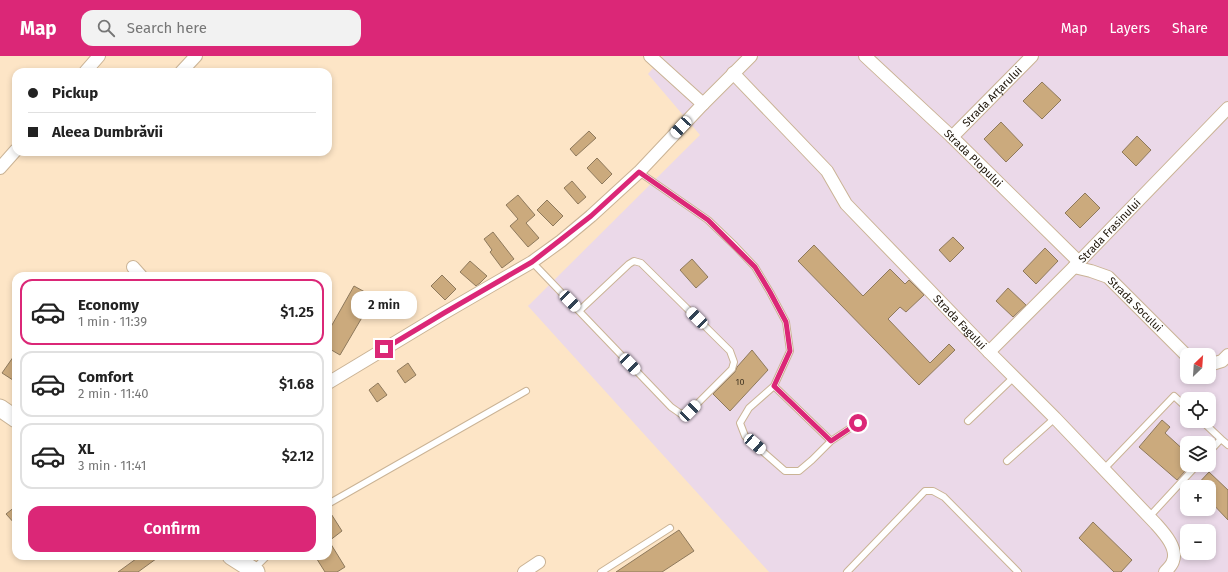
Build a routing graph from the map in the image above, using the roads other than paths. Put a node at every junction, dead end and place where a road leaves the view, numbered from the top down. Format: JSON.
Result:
{"nodes":[{"id":1,"x":99,"y":56,"type":"edge"},
{"id":2,"x":196,"y":56,"type":"edge"},
{"id":3,"x":650,"y":56,"type":"edge"},
{"id":4,"x":751,"y":56,"type":"edge"},
{"id":5,"x":865,"y":56,"type":"edge"},
{"id":6,"x":1032,"y":56,"type":"edge"},
{"id":7,"x":88,"y":68,"type":"edge"},
{"id":8,"x":185,"y":68,"type":"edge"},
{"id":9,"x":733,"y":73,"type":"junction"},
{"id":10,"x":703,"y":104,"type":"junction"},
{"id":11,"x":1228,"y":108,"type":"edge"},
{"id":12,"x":952,"y":137,"type":"junction"},
{"id":13,"x":12,"y":154,"type":"edge"},
{"id":14,"x":0,"y":168,"type":"edge"},
{"id":15,"x":639,"y":172,"type":"junction"},
{"id":16,"x":532,"y":262,"type":"junction"},
{"id":17,"x":1076,"y":265,"type":"junction"},
{"id":18,"x":579,"y":311,"type":"junction"},
{"id":19,"x":1180,"y":349,"type":"edge"},
{"id":20,"x":989,"y":352,"type":"junction"},
{"id":21,"x":1228,"y":355,"type":"edge"},
{"id":22,"x":1216,"y":363,"type":"edge"},
{"id":23,"x":1014,"y":377,"type":"junction"},
{"id":24,"x":332,"y":381,"type":"edge"},
{"id":25,"x":774,"y":386,"type":"junction"},
{"id":26,"x":526,"y":391,"type":"dead end"},
{"id":27,"x":1180,"y":402,"type":"edge"},
{"id":28,"x":0,"y":408,"type":"edge"},
{"id":29,"x":12,"y":416,"type":"edge"},
{"id":30,"x":1055,"y":418,"type":"junction"},
{"id":31,"x":968,"y":421,"type":"dead end"},
{"id":32,"x":858,"y":423,"type":"dead end"},
{"id":33,"x":1209,"y":428,"type":"edge"},
{"id":34,"x":1221,"y":439,"type":"junction"},
{"id":35,"x":831,"y":441,"type":"junction"},
{"id":36,"x":1216,"y":444,"type":"edge"},
{"id":37,"x":1228,"y":445,"type":"edge"},
{"id":38,"x":1007,"y":461,"type":"dead end"},
{"id":39,"x":1103,"y":470,"type":"junction"},
{"id":40,"x":1191,"y":472,"type":"edge"},
{"id":41,"x":332,"y":502,"type":"edge"},
{"id":42,"x":1149,"y":517,"type":"junction"},
{"id":43,"x":670,"y":528,"type":"dead end"},
{"id":44,"x":237,"y":560,"type":"edge"},
{"id":45,"x":264,"y":560,"type":"edge"},
{"id":46,"x":539,"y":562,"type":"dead end"},
{"id":47,"x":255,"y":571,"type":"edge"},
{"id":48,"x":524,"y":572,"type":"edge"},
{"id":49,"x":601,"y":572,"type":"edge"},
{"id":50,"x":847,"y":572,"type":"edge"},
{"id":51,"x":1018,"y":572,"type":"edge"},
{"id":52,"x":1165,"y":572,"type":"edge"}],
"edges":[{"from":1,"to":7,"type":"street"},
{"from":2,"to":8,"type":"street"},
{"from":3,"to":10,"type":"street"},
{"from":4,"to":9,"type":"street"},
{"from":5,"to":12,"type":"street","name":"Strada Plopului"},
{"from":6,"to":12,"type":"street","name":"Strada Arțarului"},
{"from":9,"to":10,"type":"street"},
{"from":9,"to":20,"type":"street","name":"Strada Fagului"},
{"from":10,"to":15,"type":"street"},
{"from":11,"to":17,"type":"street","name":"Strada Frasinului"},
{"from":12,"to":17,"type":"street","name":"Strada Plopului"},
{"from":13,"to":14,"type":"street"},
{"from":15,"to":16,"type":"street"},
{"from":15,"to":25,"type":"lane"},
{"from":16,"to":18,"type":"lane"},
{"from":16,"to":24,"type":"street"},
{"from":17,"to":19,"type":"street","name":"Strada Socului"},
{"from":17,"to":20,"type":"street","name":"Strada Frasinului"},
{"from":18,"to":18,"type":"lane"},
{"from":20,"to":23,"type":"street","name":"Strada Fagului"},
{"from":21,"to":22,"type":"street"},
{"from":23,"to":30,"type":"street","name":"Strada Fagului"},
{"from":23,"to":31,"type":"lane"},
{"from":25,"to":35,"type":"lane"},
{"from":25,"to":35,"type":"lane"},
{"from":26,"to":41,"type":"lane"},
{"from":27,"to":39,"type":"lane"},
{"from":28,"to":29,"type":"main road"},
{"from":30,"to":38,"type":"lane"},
{"from":30,"to":39,"type":"street","name":"Strada Fagului"},
{"from":32,"to":35,"type":"lane"},
{"from":33,"to":34,"type":"lane"},
{"from":34,"to":36,"type":"lane"},
{"from":34,"to":37,"type":"lane"},
{"from":39,"to":42,"type":"street","name":"Strada Fagului"},
{"from":40,"to":42,"type":"lane"},
{"from":42,"to":52,"type":"street","name":"Strada Fagului"},
{"from":43,"to":49,"type":"lane"},
{"from":44,"to":47,"type":"main road"},
{"from":45,"to":47,"type":"lane"},
{"from":46,"to":48,"type":"street"},
{"from":50,"to":51,"type":"lane"}]}
